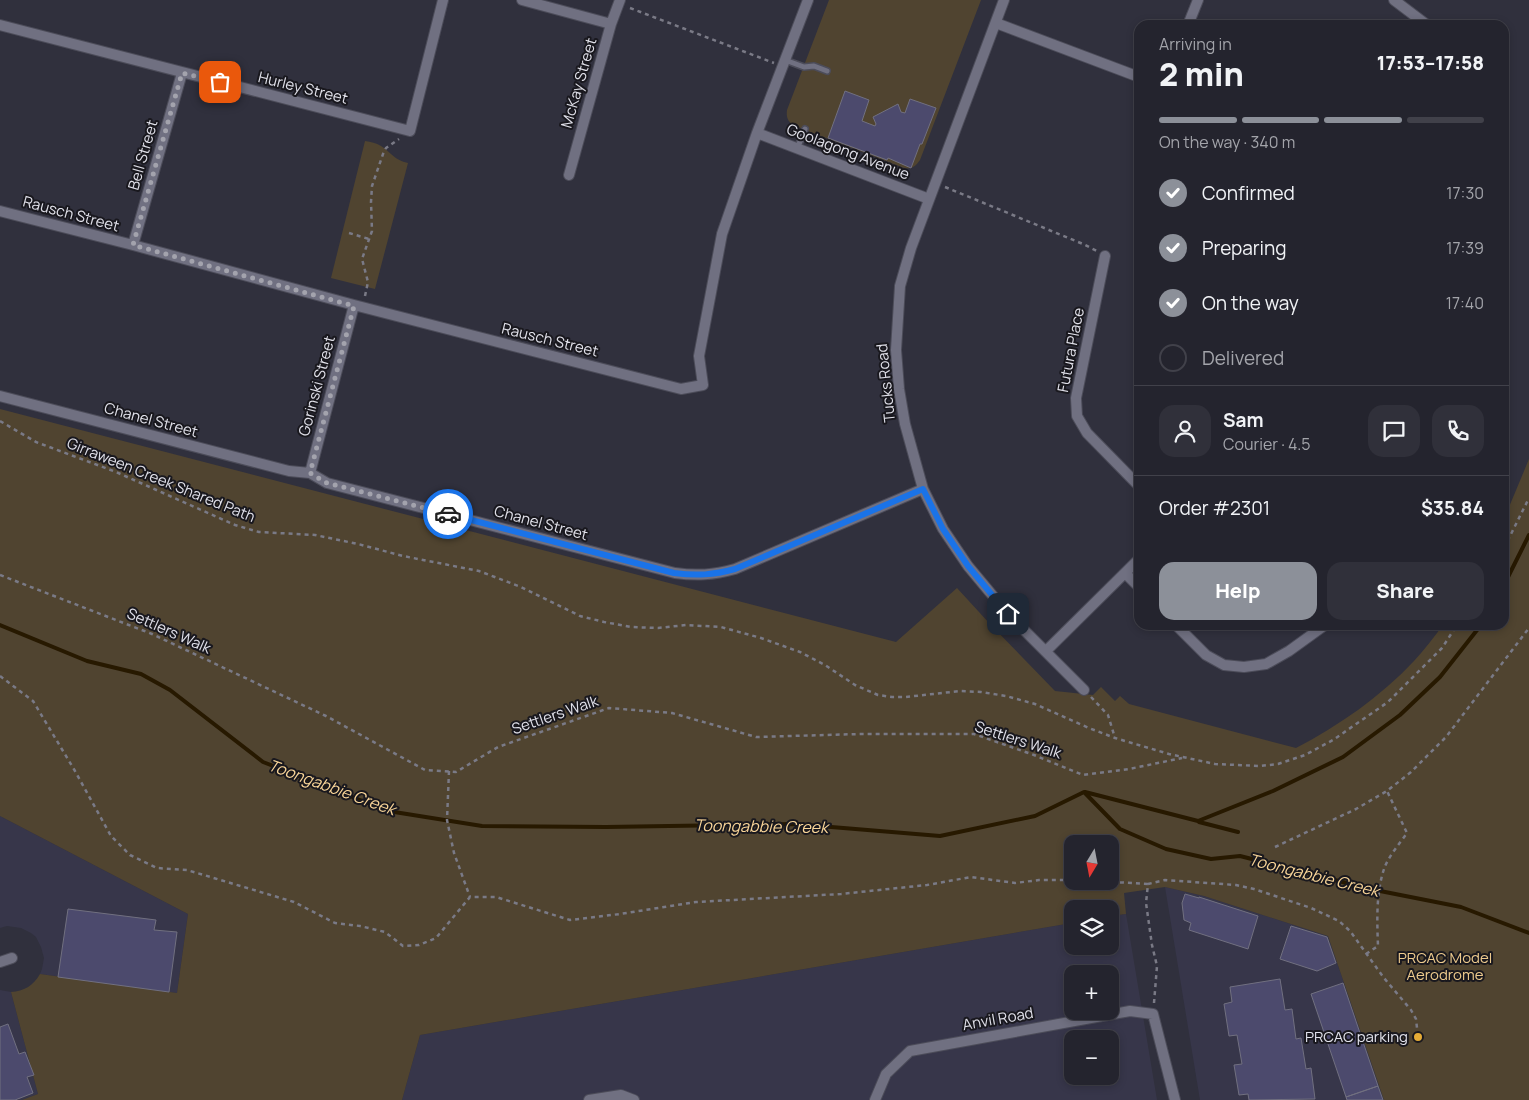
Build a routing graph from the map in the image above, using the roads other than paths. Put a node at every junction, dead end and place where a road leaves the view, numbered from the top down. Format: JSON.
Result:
{"nodes":[{"id":1,"x":443,"y":0,"type":"edge"},
{"id":2,"x":522,"y":0,"type":"edge"},
{"id":3,"x":808,"y":0,"type":"edge"},
{"id":4,"x":1004,"y":0,"type":"edge"},
{"id":5,"x":1198,"y":0,"type":"edge"},
{"id":6,"x":1394,"y":0,"type":"edge"},
{"id":7,"x":620,"y":2,"type":"edge"},
{"id":8,"x":1190,"y":20,"type":"edge"},
{"id":9,"x":1420,"y":20,"type":"edge"},
{"id":10,"x":996,"y":23,"type":"junction"},
{"id":11,"x":611,"y":24,"type":"junction"},
{"id":12,"x":0,"y":25,"type":"edge"},
{"id":13,"x":784,"y":63,"type":"junction"},
{"id":14,"x":827,"y":71,"type":"dead end"},
{"id":15,"x":182,"y":73,"type":"junction"},
{"id":16,"x":1134,"y":75,"type":"edge"},
{"id":17,"x":805,"y":129,"type":"dead end"},
{"id":18,"x":757,"y":133,"type":"junction"},
{"id":19,"x":797,"y":149,"type":"junction"},
{"id":20,"x":569,"y":175,"type":"dead end"},
{"id":21,"x":929,"y":199,"type":"junction"},
{"id":22,"x":0,"y":210,"type":"edge"},
{"id":23,"x":133,"y":245,"type":"junction"},
{"id":24,"x":1105,"y":256,"type":"road end"},
{"id":25,"x":358,"y":306,"type":"junction"},
{"id":26,"x":0,"y":396,"type":"edge"},
{"id":27,"x":310,"y":473,"type":"junction"},
{"id":28,"x":1134,"y":481,"type":"edge"},
{"id":29,"x":923,"y":489,"type":"junction"},
{"id":30,"x":1134,"y":564,"type":"edge"},
{"id":31,"x":1124,"y":573,"type":"junction"},
{"id":32,"x":1134,"y":582,"type":"edge"},
{"id":33,"x":1181,"y":630,"type":"edge"},
{"id":34,"x":1318,"y":630,"type":"edge"},
{"id":35,"x":1046,"y":651,"type":"junction"},
{"id":36,"x":1084,"y":690,"type":"road end"},
{"id":37,"x":12,"y":958,"type":"dead end"},
{"id":38,"x":0,"y":962,"type":"edge"},
{"id":39,"x":589,"y":1100,"type":"edge"},
{"id":40,"x":634,"y":1100,"type":"edge"},
{"id":41,"x":875,"y":1100,"type":"edge"},
{"id":42,"x":1175,"y":1100,"type":"edge"}],
"edges":[{"from":1,"to":15,"type":"street","name":"Hurley Street"},
{"from":2,"to":11,"type":"street"},
{"from":3,"to":13,"type":"street","name":"Rausch Street"},
{"from":4,"to":10,"type":"street","name":"Tucks Road"},
{"from":5,"to":8,"type":"street"},
{"from":6,"to":9,"type":"street"},
{"from":7,"to":11,"type":"street","name":"McKay Street"},
{"from":10,"to":16,"type":"street"},
{"from":10,"to":21,"type":"street","name":"Tucks Road"},
{"from":11,"to":20,"type":"street","name":"McKay Street"},
{"from":12,"to":15,"type":"street","name":"Hurley Street"},
{"from":13,"to":14,"type":"lane"},
{"from":13,"to":18,"type":"street","name":"Rausch Street"},
{"from":15,"to":23,"type":"street","name":"Bell Street"},
{"from":17,"to":19,"type":"lane"},
{"from":18,"to":19,"type":"street","name":"Goolagong Avenue"},
{"from":18,"to":25,"type":"street","name":"Rausch Street"},
{"from":19,"to":21,"type":"street","name":"Goolagong Avenue"},
{"from":21,"to":29,"type":"street","name":"Tucks Road"},
{"from":22,"to":23,"type":"street","name":"Rausch Street"},
{"from":23,"to":25,"type":"street","name":"Rausch Street"},
{"from":24,"to":28,"type":"street","name":"Futura Place"},
{"from":25,"to":27,"type":"street","name":"Gorinski Street"},
{"from":26,"to":27,"type":"street","name":"Chanel Street"},
{"from":27,"to":29,"type":"street","name":"Chanel Street"},
{"from":29,"to":35,"type":"street","name":"Tucks Road"},
{"from":30,"to":31,"type":"street"},
{"from":31,"to":32,"type":"street"},
{"from":31,"to":35,"type":"street"},
{"from":33,"to":34,"type":"street"},
{"from":35,"to":36,"type":"street","name":"Tucks Road"},
{"from":37,"to":38,"type":"street"},
{"from":39,"to":40,"type":"street"},
{"from":41,"to":42,"type":"street","name":"Anvil Road"}]}
